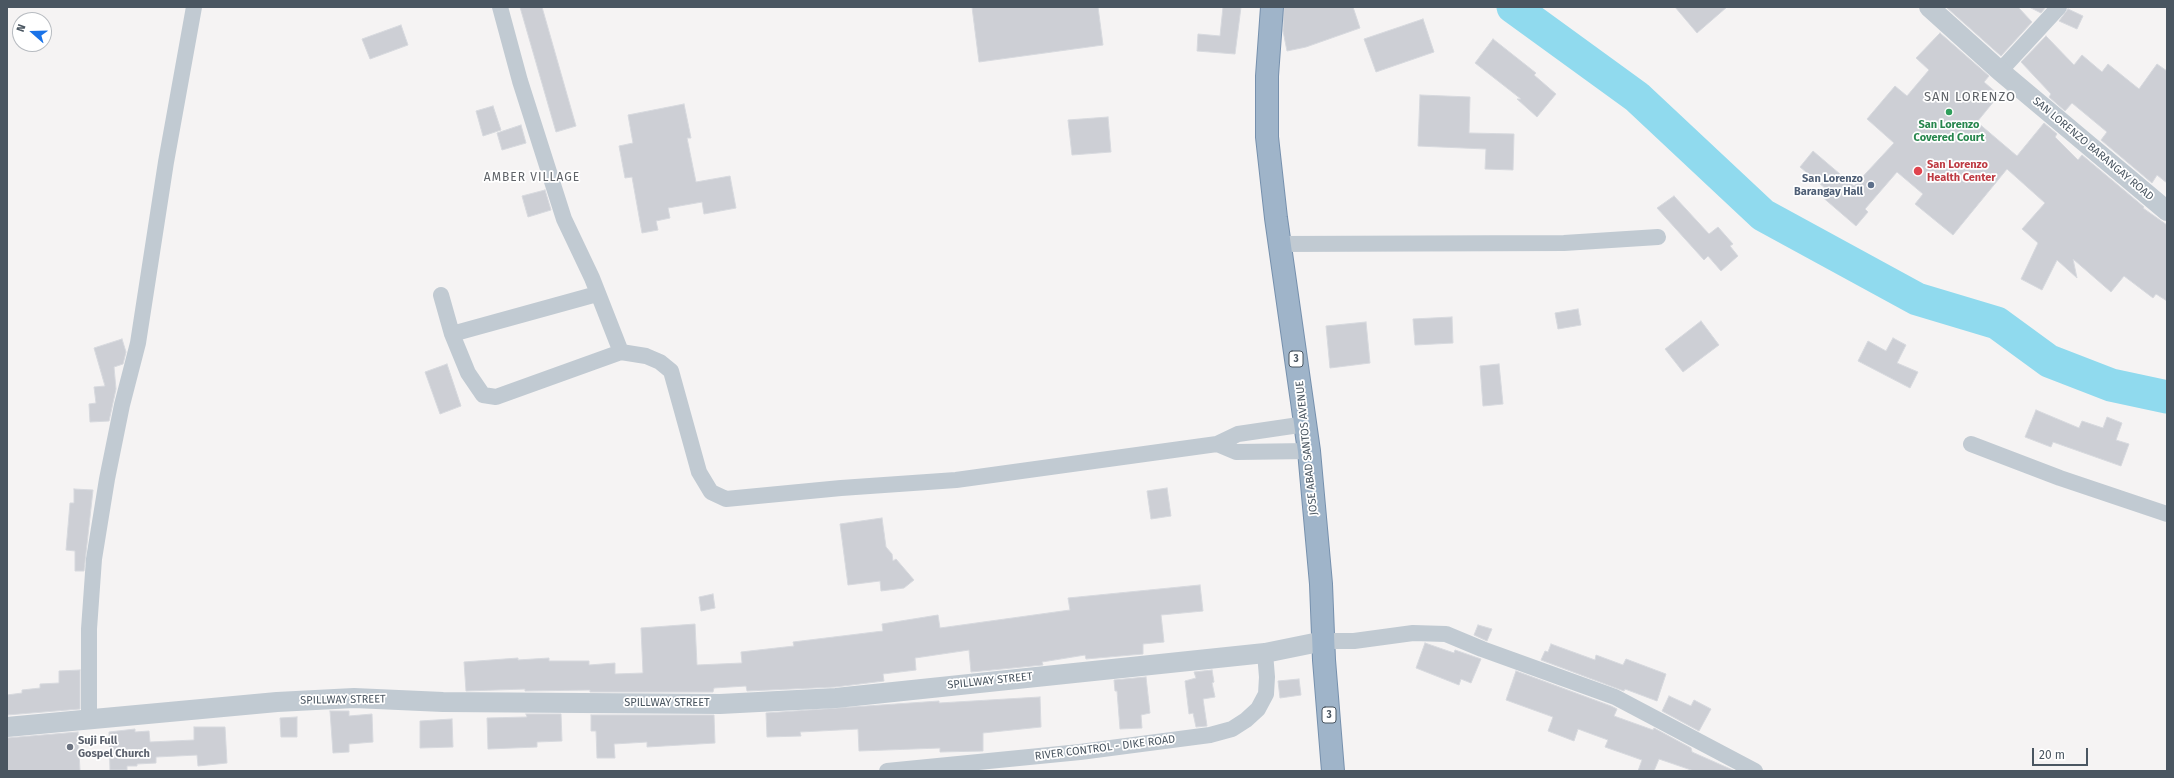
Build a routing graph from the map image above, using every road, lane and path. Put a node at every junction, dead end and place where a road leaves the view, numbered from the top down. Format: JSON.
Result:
{"nodes":[{"id":1,"x":194,"y":7,"type":"edge"},
{"id":2,"x":500,"y":7,"type":"edge"},
{"id":3,"x":1272,"y":7,"type":"edge"},
{"id":4,"x":2059,"y":7,"type":"edge"},
{"id":5,"x":1935,"y":9,"type":"edge"},
{"id":6,"x":2000,"y":70,"type":"junction"},
{"id":7,"x":2167,"y":211,"type":"edge"},
{"id":8,"x":1658,"y":237,"type":"dead end"},
{"id":9,"x":1280,"y":244,"type":"junction"},
{"id":10,"x":597,"y":294,"type":"junction"},
{"id":11,"x":441,"y":295,"type":"dead end"},
{"id":12,"x":452,"y":334,"type":"junction"},
{"id":13,"x":621,"y":352,"type":"junction"},
{"id":14,"x":1306,"y":424,"type":"junction"},
{"id":15,"x":1217,"y":444,"type":"junction"},
{"id":16,"x":1971,"y":444,"type":"dead end"},
{"id":17,"x":1309,"y":451,"type":"junction"},
{"id":18,"x":2167,"y":514,"type":"edge"},
{"id":19,"x":1324,"y":651,"type":"junction"},
{"id":20,"x":1265,"y":653,"type":"junction"},
{"id":21,"x":89,"y":719,"type":"junction"},
{"id":22,"x":7,"y":727,"type":"edge"},
{"id":23,"x":887,"y":771,"type":"edge"},
{"id":24,"x":1333,"y":771,"type":"edge"},
{"id":25,"x":1755,"y":771,"type":"edge"}],
"edges":[{"from":1,"to":21,"type":"street"},
{"from":2,"to":10,"type":"street"},
{"from":3,"to":9,"type":"highway","name":"JOSE ABAD SANTOS AVENUE","number":"3"},
{"from":4,"to":6,"type":"street"},
{"from":5,"to":6,"type":"street","name":"SAN LORENZO BARANGAY ROAD"},
{"from":6,"to":7,"type":"street","name":"SAN LORENZO BARANGAY ROAD"},
{"from":8,"to":9,"type":"street"},
{"from":9,"to":14,"type":"highway","name":"JOSE ABAD SANTOS AVENUE","number":"3"},
{"from":10,"to":12,"type":"street"},
{"from":10,"to":13,"type":"street"},
{"from":11,"to":12,"type":"street"},
{"from":12,"to":13,"type":"street"},
{"from":13,"to":15,"type":"street"},
{"from":14,"to":15,"type":"street"},
{"from":14,"to":17,"type":"highway","name":"JOSE ABAD SANTOS AVENUE","number":"3"},
{"from":15,"to":17,"type":"street"},
{"from":16,"to":18,"type":"street"},
{"from":17,"to":19,"type":"highway","name":"JOSE ABAD SANTOS AVENUE","number":"3"},
{"from":19,"to":20,"type":"street","name":"SPILLWAY STREET"},
{"from":19,"to":24,"type":"highway","name":"JOSE ABAD SANTOS AVENUE","number":"3"},
{"from":19,"to":25,"type":"street"},
{"from":20,"to":21,"type":"street","name":"SPILLWAY STREET"},
{"from":20,"to":23,"type":"street","name":"RIVER CONTROL - DIKE ROAD"},
{"from":21,"to":22,"type":"street","name":"SPILLWAY STREET"}]}
